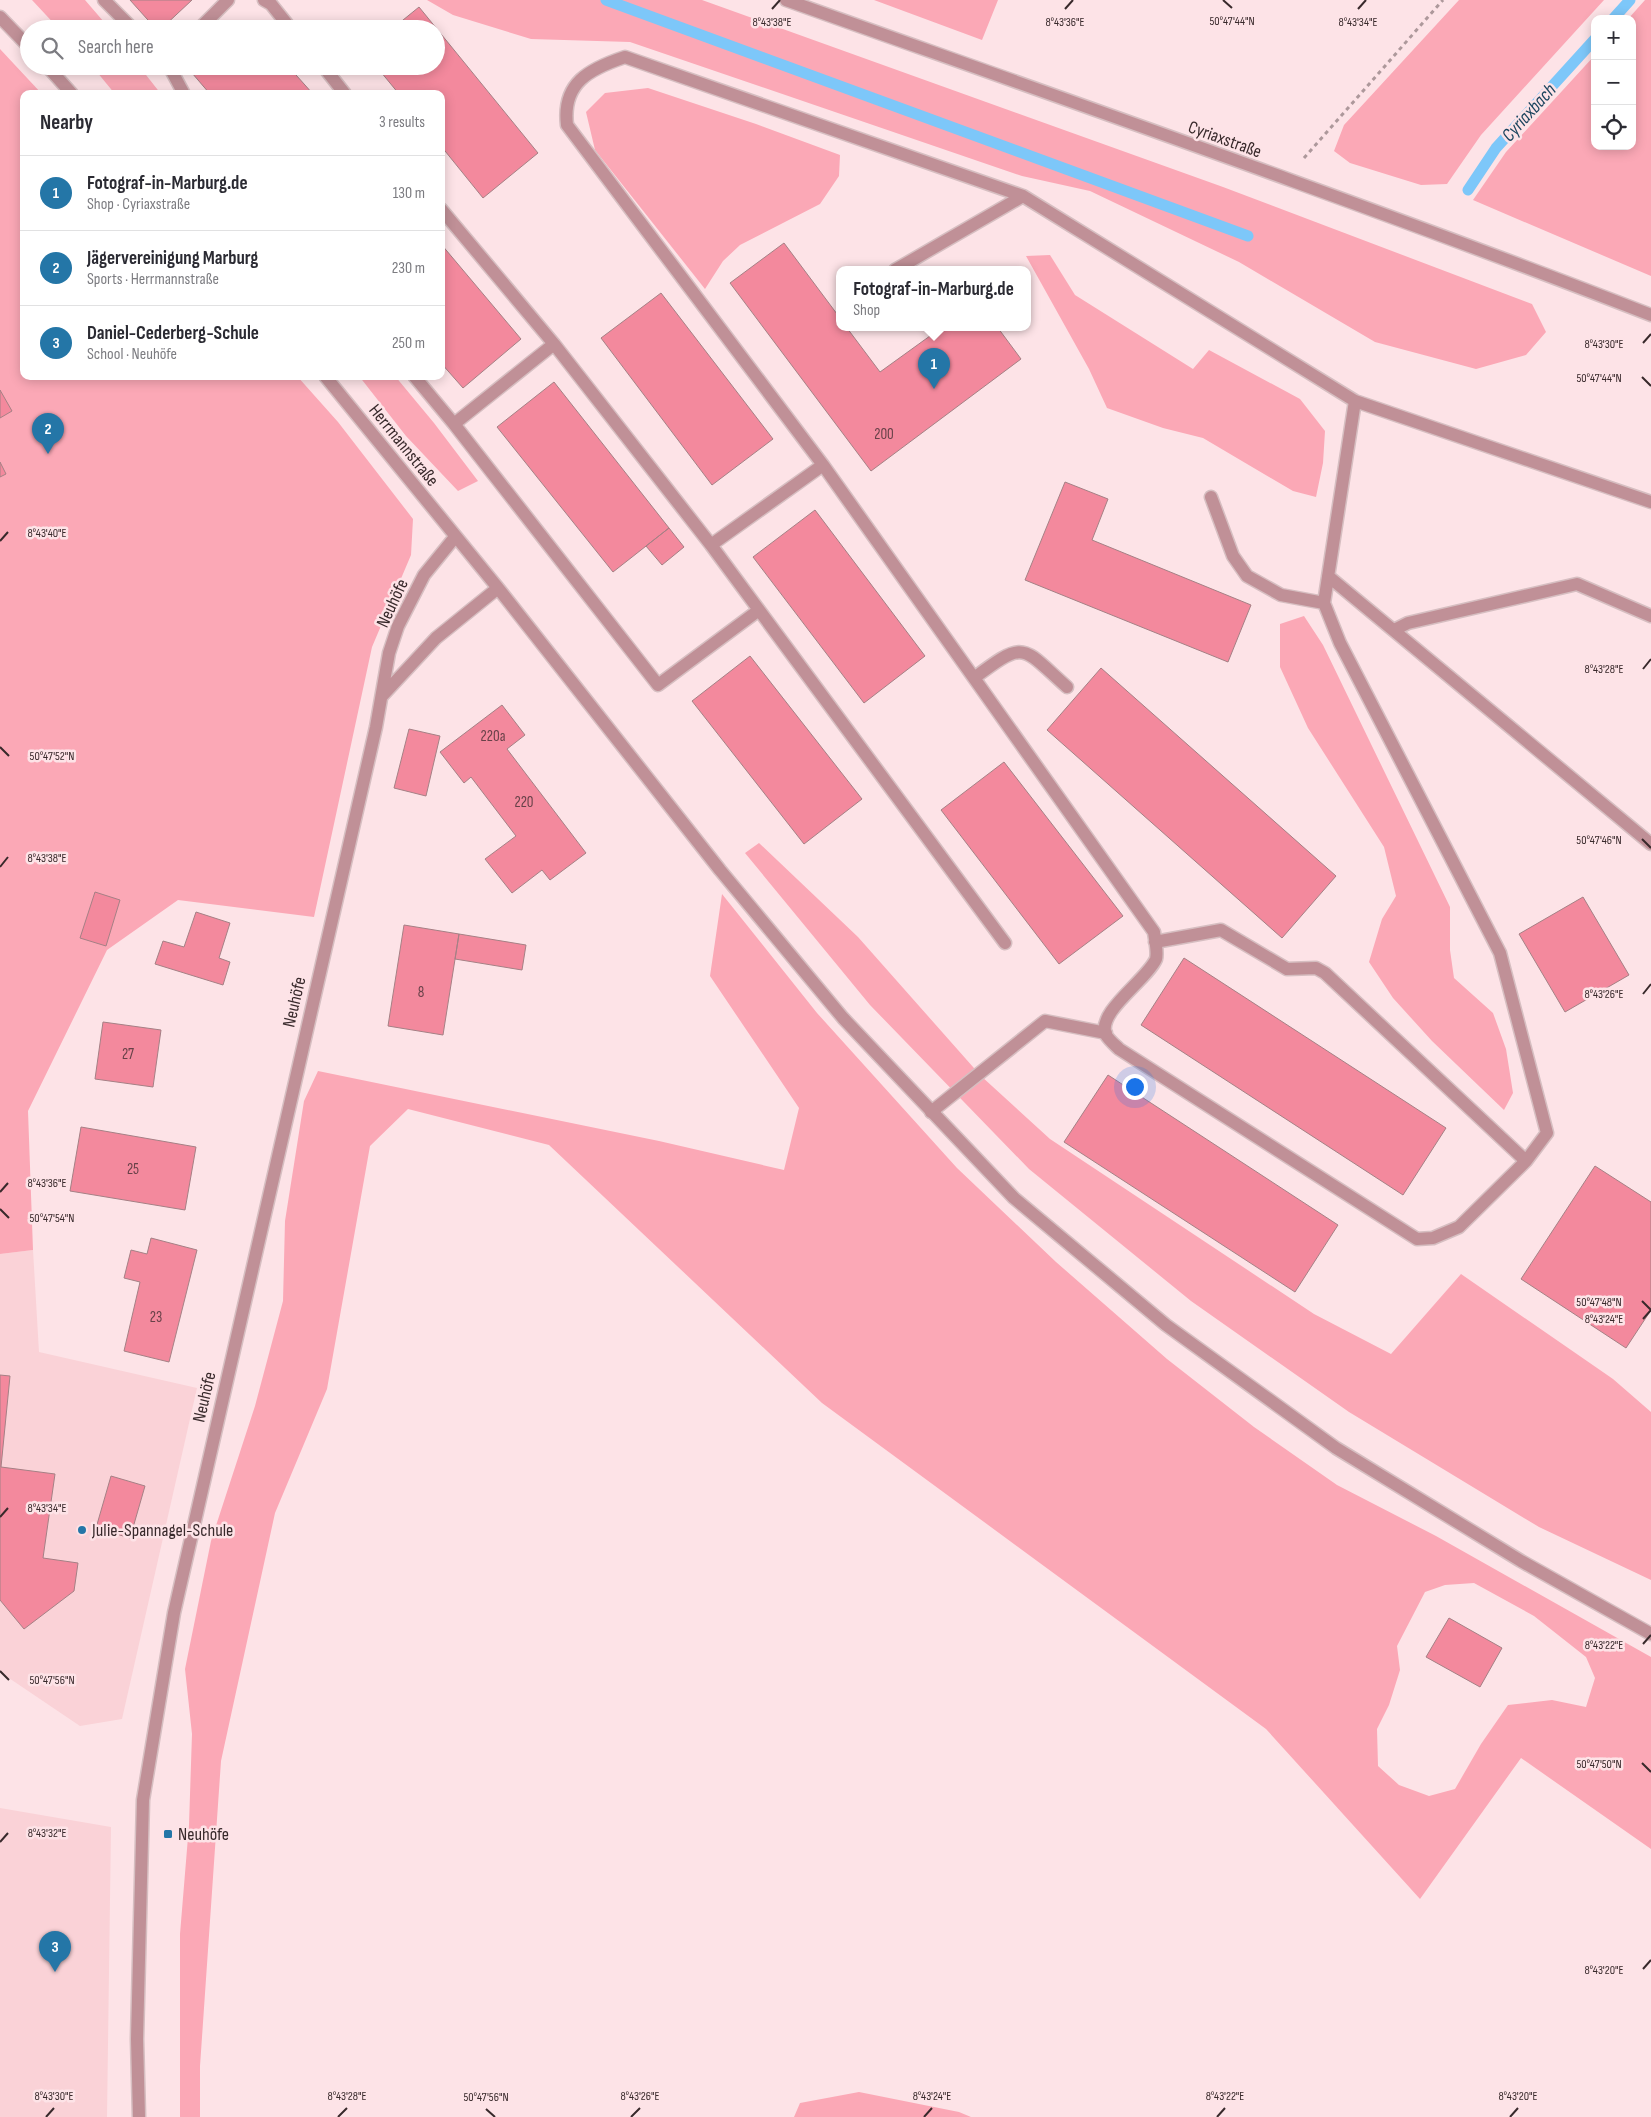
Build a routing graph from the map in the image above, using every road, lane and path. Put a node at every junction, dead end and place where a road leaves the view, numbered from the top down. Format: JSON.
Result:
{"nodes":[{"id":1,"x":104,"y":0,"type":"edge"},
{"id":2,"x":228,"y":0,"type":"edge"},
{"id":3,"x":264,"y":0,"type":"edge"},
{"id":4,"x":786,"y":0,"type":"edge"},
{"id":5,"x":1443,"y":0,"type":"edge"},
{"id":6,"x":0,"y":17,"type":"edge"},
{"id":7,"x":124,"y":20,"type":"edge"},
{"id":8,"x":209,"y":20,"type":"edge"},
{"id":9,"x":284,"y":20,"type":"edge"},
{"id":10,"x":20,"y":38,"type":"edge"},
{"id":11,"x":54,"y":75,"type":"edge"},
{"id":12,"x":174,"y":75,"type":"edge"},
{"id":13,"x":330,"y":75,"type":"edge"},
{"id":14,"x":68,"y":90,"type":"edge"},
{"id":15,"x":182,"y":90,"type":"edge"},
{"id":16,"x":342,"y":90,"type":"edge"},
{"id":17,"x":1285,"y":179,"type":"junction"},
{"id":18,"x":1023,"y":196,"type":"junction"},
{"id":19,"x":445,"y":214,"type":"edge"},
{"id":20,"x":903,"y":266,"type":"edge"},
{"id":21,"x":1651,"y":315,"type":"edge"},
{"id":22,"x":554,"y":344,"type":"junction"},
{"id":23,"x":328,"y":380,"type":"edge"},
{"id":24,"x":417,"y":380,"type":"edge"},
{"id":25,"x":1355,"y":401,"type":"junction"},
{"id":26,"x":454,"y":424,"type":"junction"},
{"id":27,"x":823,"y":464,"type":"junction"},
{"id":28,"x":1211,"y":497,"type":"dead end"},
{"id":29,"x":1651,"y":502,"type":"edge"},
{"id":30,"x":455,"y":537,"type":"junction"},
{"id":31,"x":711,"y":545,"type":"junction"},
{"id":32,"x":1328,"y":576,"type":"junction"},
{"id":33,"x":498,"y":588,"type":"junction"},
{"id":34,"x":1324,"y":603,"type":"junction"},
{"id":35,"x":759,"y":610,"type":"junction"},
{"id":36,"x":1651,"y":616,"type":"edge"},
{"id":37,"x":1394,"y":630,"type":"junction"},
{"id":38,"x":974,"y":678,"type":"junction"},
{"id":39,"x":1067,"y":687,"type":"dead end"},
{"id":40,"x":383,"y":695,"type":"junction"},
{"id":41,"x":1651,"y":844,"type":"edge"},
{"id":42,"x":1155,"y":942,"type":"junction"},
{"id":43,"x":1005,"y":943,"type":"dead end"},
{"id":44,"x":1106,"y":1034,"type":"junction"},
{"id":45,"x":931,"y":1112,"type":"junction"},
{"id":46,"x":1526,"y":1160,"type":"junction"},
{"id":47,"x":1651,"y":1634,"type":"edge"},
{"id":48,"x":139,"y":2117,"type":"edge"}],
"edges":[{"from":1,"to":7,"type":"street"},
{"from":2,"to":8,"type":"street"},
{"from":3,"to":9,"type":"street"},
{"from":4,"to":17,"type":"street","name":"Cyriaxstraße"},
{"from":5,"to":17,"type":"path"},
{"from":6,"to":10,"type":"street"},
{"from":11,"to":14,"type":"street"},
{"from":12,"to":15,"type":"street"},
{"from":13,"to":16,"type":"street"},
{"from":17,"to":21,"type":"street","name":"Cyriaxstraße"},
{"from":18,"to":20,"type":"street"},
{"from":18,"to":25,"type":"street"},
{"from":18,"to":27,"type":"street"},
{"from":19,"to":22,"type":"street"},
{"from":22,"to":26,"type":"street"},
{"from":22,"to":31,"type":"street"},
{"from":23,"to":30,"type":"street","name":"Herrmannstraße"},
{"from":24,"to":26,"type":"street"},
{"from":25,"to":29,"type":"street"},
{"from":25,"to":32,"type":"street"},
{"from":26,"to":35,"type":"street"},
{"from":27,"to":31,"type":"street"},
{"from":27,"to":38,"type":"street"},
{"from":28,"to":34,"type":"street"},
{"from":30,"to":33,"type":"street","name":"Herrmannstraße"},
{"from":30,"to":40,"type":"street","name":"Neuhöfe"},
{"from":31,"to":35,"type":"street"},
{"from":32,"to":34,"type":"street"},
{"from":32,"to":37,"type":"street"},
{"from":33,"to":40,"type":"street"},
{"from":33,"to":45,"type":"street","name":"Herrmannstraße"},
{"from":34,"to":46,"type":"street"},
{"from":35,"to":43,"type":"street"},
{"from":36,"to":37,"type":"street"},
{"from":37,"to":41,"type":"street"},
{"from":38,"to":39,"type":"street"},
{"from":38,"to":42,"type":"street"},
{"from":40,"to":48,"type":"street","name":"Neuhöfe"},
{"from":42,"to":44,"type":"street"},
{"from":42,"to":46,"type":"street"},
{"from":44,"to":45,"type":"street"},
{"from":44,"to":46,"type":"street"},
{"from":45,"to":47,"type":"street","name":"Herrmannstraße"}]}
